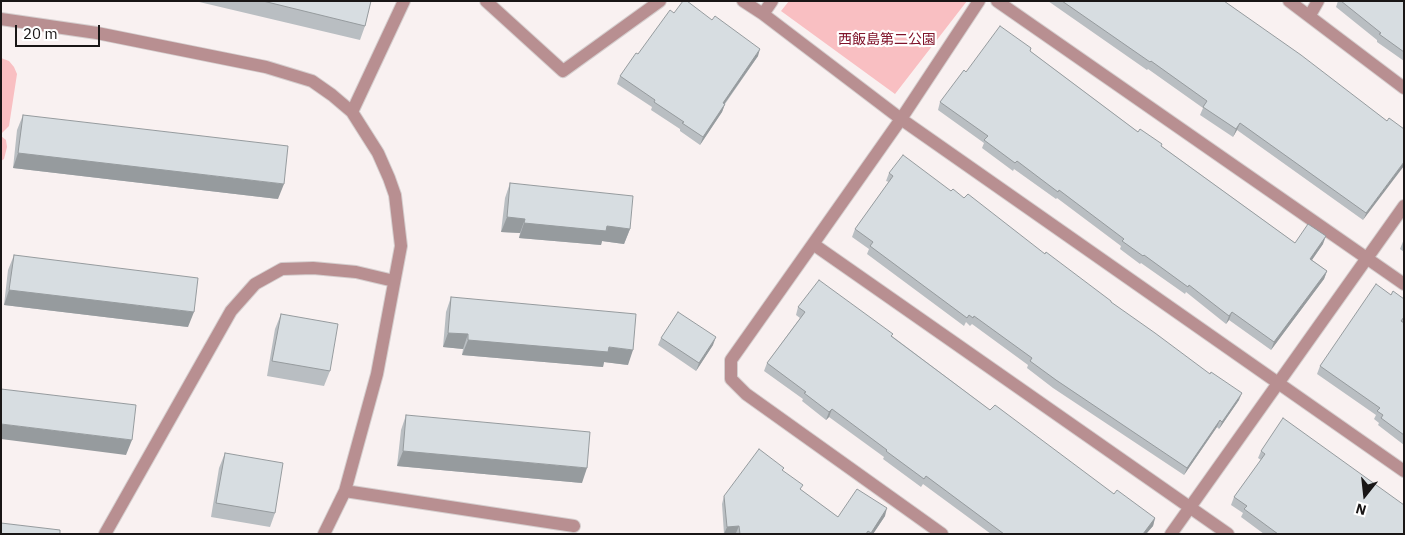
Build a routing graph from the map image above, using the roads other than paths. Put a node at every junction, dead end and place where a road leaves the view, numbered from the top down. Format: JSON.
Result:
{"nodes":[{"id":1,"x":404,"y":1,"type":"edge"},
{"id":2,"x":486,"y":1,"type":"edge"},
{"id":3,"x":660,"y":1,"type":"edge"},
{"id":4,"x":743,"y":1,"type":"edge"},
{"id":5,"x":772,"y":1,"type":"edge"},
{"id":6,"x":978,"y":1,"type":"edge"},
{"id":7,"x":997,"y":1,"type":"edge"},
{"id":8,"x":1289,"y":1,"type":"edge"},
{"id":9,"x":1318,"y":1,"type":"edge"},
{"id":10,"x":764,"y":14,"type":"junction"},
{"id":11,"x":1310,"y":15,"type":"junction"},
{"id":12,"x":1,"y":19,"type":"edge"},
{"id":13,"x":1404,"y":88,"type":"edge"},
{"id":14,"x":352,"y":112,"type":"junction"},
{"id":15,"x":902,"y":119,"type":"junction"},
{"id":16,"x":1404,"y":206,"type":"edge"},
{"id":17,"x":813,"y":244,"type":"junction"},
{"id":18,"x":1367,"y":258,"type":"junction"},
{"id":19,"x":394,"y":281,"type":"junction"},
{"id":20,"x":1404,"y":284,"type":"edge"},
{"id":21,"x":1278,"y":382,"type":"junction"},
{"id":22,"x":1404,"y":471,"type":"edge"},
{"id":23,"x":345,"y":491,"type":"junction"},
{"id":24,"x":1190,"y":507,"type":"junction"},
{"id":25,"x":574,"y":526,"type":"dead end"},
{"id":26,"x":104,"y":534,"type":"edge"},
{"id":27,"x":324,"y":534,"type":"edge"},
{"id":28,"x":942,"y":534,"type":"edge"},
{"id":29,"x":1171,"y":534,"type":"edge"},
{"id":30,"x":1228,"y":534,"type":"edge"}],
"edges":[{"from":1,"to":14,"type":"street"},
{"from":2,"to":3,"type":"street"},
{"from":4,"to":10,"type":"street"},
{"from":5,"to":10,"type":"street"},
{"from":6,"to":15,"type":"street"},
{"from":7,"to":18,"type":"street"},
{"from":8,"to":11,"type":"street"},
{"from":9,"to":11,"type":"street"},
{"from":10,"to":15,"type":"street"},
{"from":11,"to":13,"type":"street"},
{"from":12,"to":14,"type":"street"},
{"from":14,"to":19,"type":"street"},
{"from":15,"to":17,"type":"street"},
{"from":15,"to":21,"type":"street"},
{"from":16,"to":18,"type":"street"},
{"from":17,"to":24,"type":"street"},
{"from":17,"to":28,"type":"street"},
{"from":18,"to":20,"type":"street"},
{"from":18,"to":21,"type":"street"},
{"from":19,"to":23,"type":"street"},
{"from":19,"to":26,"type":"street"},
{"from":21,"to":22,"type":"street"},
{"from":21,"to":24,"type":"street"},
{"from":23,"to":25,"type":"street"},
{"from":23,"to":27,"type":"street"},
{"from":24,"to":29,"type":"street"},
{"from":24,"to":30,"type":"street"}]}
